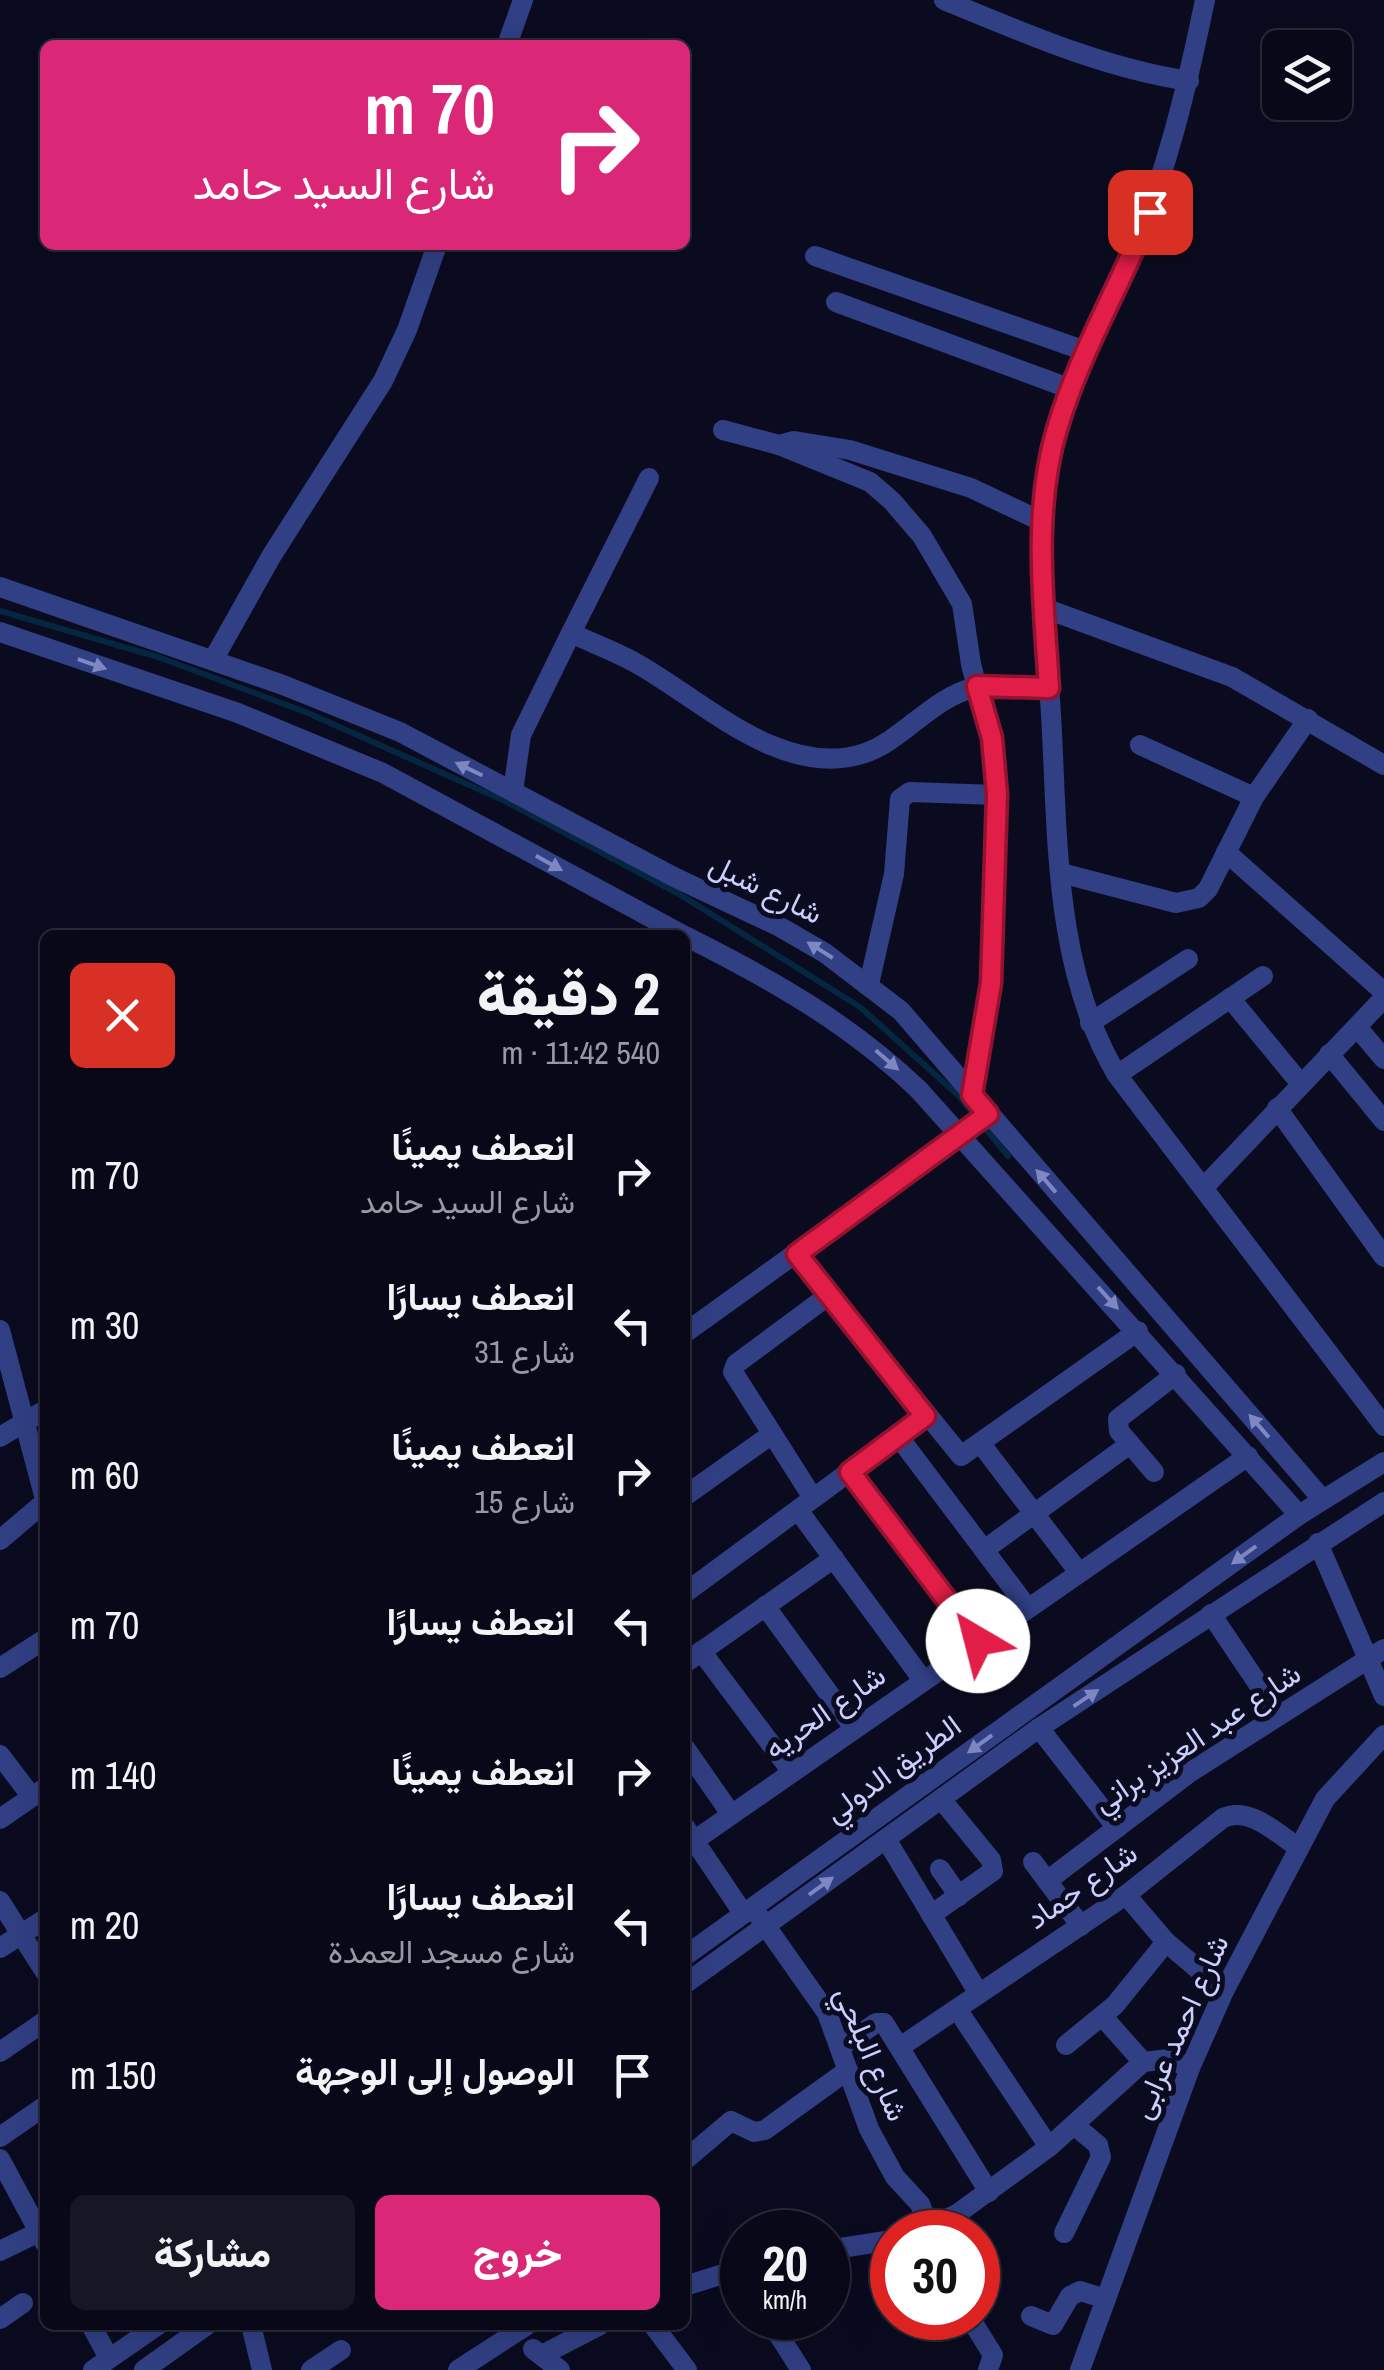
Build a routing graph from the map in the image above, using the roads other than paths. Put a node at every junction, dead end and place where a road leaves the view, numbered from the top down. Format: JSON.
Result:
{"nodes":[{"id":1,"x":523,"y":0,"type":"edge"},
{"id":2,"x":944,"y":0,"type":"edge"},
{"id":3,"x":1205,"y":0,"type":"edge"},
{"id":4,"x":508,"y":40,"type":"edge"},
{"id":5,"x":1188,"y":80,"type":"junction"},
{"id":6,"x":435,"y":250,"type":"edge"},
{"id":7,"x":815,"y":256,"type":"dead end"},
{"id":8,"x":836,"y":302,"type":"dead end"},
{"id":9,"x":1088,"y":352,"type":"junction"},
{"id":10,"x":1070,"y":388,"type":"junction"},
{"id":11,"x":724,"y":430,"type":"dead end"},
{"id":12,"x":779,"y":445,"type":"junction"},
{"id":13,"x":648,"y":478,"type":"dead end"},
{"id":14,"x":1043,"y":522,"type":"junction"},
{"id":15,"x":0,"y":587,"type":"edge"},
{"id":16,"x":1044,"y":608,"type":"junction"},
{"id":17,"x":0,"y":632,"type":"edge"},
{"id":18,"x":572,"y":633,"type":"junction"},
{"id":19,"x":213,"y":660,"type":"junction"},
{"id":20,"x":977,"y":686,"type":"junction"},
{"id":21,"x":1049,"y":688,"type":"junction"},
{"id":22,"x":1308,"y":719,"type":"junction"},
{"id":23,"x":1140,"y":744,"type":"dead end"},
{"id":24,"x":1384,"y":765,"type":"edge"},
{"id":25,"x":513,"y":791,"type":"junction"},
{"id":26,"x":997,"y":794,"type":"junction"},
{"id":27,"x":1254,"y":797,"type":"junction"},
{"id":28,"x":1226,"y":852,"type":"junction"},
{"id":29,"x":1061,"y":873,"type":"junction"},
{"id":30,"x":674,"y":930,"type":"edge"},
{"id":31,"x":690,"y":938,"type":"edge"},
{"id":32,"x":1188,"y":959,"type":"dead end"},
{"id":33,"x":1263,"y":976,"type":"dead end"},
{"id":34,"x":869,"y":984,"type":"junction"},
{"id":35,"x":1384,"y":995,"type":"edge"},
{"id":36,"x":1230,"y":998,"type":"junction"},
{"id":37,"x":1090,"y":1023,"type":"junction"},
{"id":38,"x":1356,"y":1026,"type":"junction"},
{"id":39,"x":1329,"y":1054,"type":"junction"},
{"id":40,"x":1384,"y":1059,"type":"edge"},
{"id":41,"x":1117,"y":1074,"type":"junction"},
{"id":42,"x":1301,"y":1084,"type":"junction"},
{"id":43,"x":972,"y":1095,"type":"junction"},
{"id":44,"x":1277,"y":1108,"type":"junction"},
{"id":45,"x":988,"y":1114,"type":"junction"},
{"id":46,"x":1384,"y":1121,"type":"edge"},
{"id":47,"x":959,"y":1135,"type":"junction"},
{"id":48,"x":1206,"y":1185,"type":"junction"},
{"id":49,"x":797,"y":1254,"type":"junction"},
{"id":50,"x":1384,"y":1257,"type":"edge"},
{"id":51,"x":828,"y":1295,"type":"junction"},
{"id":52,"x":690,"y":1329,"type":"edge"},
{"id":53,"x":0,"y":1330,"type":"edge"},
{"id":54,"x":1138,"y":1331,"type":"junction"},
{"id":55,"x":1176,"y":1374,"type":"junction"},
{"id":56,"x":40,"y":1413,"type":"edge"},
{"id":57,"x":925,"y":1416,"type":"junction"},
{"id":58,"x":24,"y":1422,"type":"junction"},
{"id":59,"x":1384,"y":1426,"type":"edge"},
{"id":60,"x":772,"y":1434,"type":"junction"},
{"id":61,"x":898,"y":1436,"type":"junction"},
{"id":62,"x":0,"y":1437,"type":"edge"},
{"id":63,"x":1130,"y":1444,"type":"junction"},
{"id":64,"x":973,"y":1449,"type":"junction"},
{"id":65,"x":1248,"y":1456,"type":"junction"},
{"id":66,"x":1384,"y":1462,"type":"edge"},
{"id":67,"x":850,"y":1472,"type":"junction"},
{"id":68,"x":1154,"y":1472,"type":"dead end"},
{"id":69,"x":40,"y":1478,"type":"edge"},
{"id":70,"x":690,"y":1492,"type":"edge"},
{"id":71,"x":40,"y":1496,"type":"edge"},
{"id":72,"x":1323,"y":1500,"type":"junction"},
{"id":73,"x":1384,"y":1502,"type":"edge"},
{"id":74,"x":806,"y":1504,"type":"junction"},
{"id":75,"x":1034,"y":1513,"type":"junction"},
{"id":76,"x":1299,"y":1516,"type":"junction"},
{"id":77,"x":0,"y":1540,"type":"edge"},
{"id":78,"x":1318,"y":1544,"type":"junction"},
{"id":79,"x":984,"y":1550,"type":"junction"},
{"id":80,"x":834,"y":1558,"type":"junction"},
{"id":81,"x":1078,"y":1572,"type":"junction"},
{"id":82,"x":690,"y":1589,"type":"edge"},
{"id":83,"x":765,"y":1606,"type":"junction"},
{"id":84,"x":1027,"y":1607,"type":"junction"},
{"id":85,"x":1210,"y":1614,"type":"junction"},
{"id":86,"x":978,"y":1641,"type":"junction"},
{"id":87,"x":40,"y":1642,"type":"edge"},
{"id":88,"x":1376,"y":1654,"type":"edge"},
{"id":89,"x":693,"y":1657,"type":"edge"},
{"id":90,"x":0,"y":1668,"type":"edge"},
{"id":91,"x":923,"y":1680,"type":"junction"},
{"id":92,"x":1384,"y":1696,"type":"edge"},
{"id":93,"x":1279,"y":1715,"type":"junction"},
{"id":94,"x":854,"y":1728,"type":"junction"},
{"id":95,"x":1040,"y":1728,"type":"junction"},
{"id":96,"x":1384,"y":1735,"type":"edge"},
{"id":97,"x":0,"y":1755,"type":"edge"},
{"id":98,"x":690,"y":1755,"type":"edge"},
{"id":99,"x":792,"y":1772,"type":"junction"},
{"id":100,"x":38,"y":1793,"type":"edge"},
{"id":101,"x":941,"y":1800,"type":"junction"},
{"id":102,"x":732,"y":1814,"type":"junction"},
{"id":103,"x":0,"y":1819,"type":"edge"},
{"id":104,"x":1116,"y":1828,"type":"junction"},
{"id":105,"x":690,"y":1837,"type":"edge"},
{"id":106,"x":886,"y":1839,"type":"junction"},
{"id":107,"x":690,"y":1840,"type":"edge"},
{"id":108,"x":1298,"y":1847,"type":"junction"},
{"id":109,"x":1032,"y":1862,"type":"dead end"},
{"id":110,"x":940,"y":1869,"type":"dead end"},
{"id":111,"x":1047,"y":1881,"type":"junction"},
{"id":112,"x":1126,"y":1895,"type":"junction"},
{"id":113,"x":959,"y":1896,"type":"junction"},
{"id":114,"x":0,"y":1902,"type":"edge"},
{"id":115,"x":748,"y":1910,"type":"junction"},
{"id":116,"x":931,"y":1915,"type":"junction"},
{"id":117,"x":40,"y":1921,"type":"edge"},
{"id":118,"x":766,"y":1926,"type":"junction"},
{"id":119,"x":1080,"y":1926,"type":"junction"},
{"id":120,"x":21,"y":1934,"type":"junction"},
{"id":121,"x":1166,"y":1942,"type":"junction"},
{"id":122,"x":0,"y":1948,"type":"edge"},
{"id":123,"x":690,"y":1952,"type":"edge"},
{"id":124,"x":40,"y":1964,"type":"edge"},
{"id":125,"x":690,"y":1980,"type":"edge"},
{"id":126,"x":1224,"y":1992,"type":"junction"},
{"id":127,"x":979,"y":1994,"type":"junction"},
{"id":128,"x":957,"y":2008,"type":"junction"},
{"id":129,"x":1103,"y":2017,"type":"junction"},
{"id":130,"x":40,"y":2024,"type":"edge"},
{"id":131,"x":842,"y":2046,"type":"junction"},
{"id":132,"x":1066,"y":2046,"type":"dead end"},
{"id":133,"x":900,"y":2047,"type":"junction"},
{"id":134,"x":0,"y":2052,"type":"edge"},
{"id":135,"x":1143,"y":2062,"type":"junction"},
{"id":136,"x":1190,"y":2068,"type":"junction"},
{"id":137,"x":848,"y":2070,"type":"junction"},
{"id":138,"x":40,"y":2109,"type":"edge"},
{"id":139,"x":1074,"y":2125,"type":"junction"},
{"id":140,"x":0,"y":2137,"type":"edge"},
{"id":141,"x":1049,"y":2147,"type":"junction"},
{"id":142,"x":690,"y":2156,"type":"edge"},
{"id":143,"x":0,"y":2159,"type":"edge"},
{"id":144,"x":989,"y":2192,"type":"junction"},
{"id":145,"x":921,"y":2210,"type":"edge"},
{"id":146,"x":958,"y":2210,"type":"edge"},
{"id":147,"x":40,"y":2230,"type":"edge"},
{"id":148,"x":1064,"y":2233,"type":"dead end"},
{"id":149,"x":40,"y":2236,"type":"edge"},
{"id":150,"x":0,"y":2251,"type":"edge"},
{"id":151,"x":720,"y":2275,"type":"edge"},
{"id":152,"x":690,"y":2284,"type":"edge"},
{"id":153,"x":1106,"y":2299,"type":"junction"},
{"id":154,"x":23,"y":2303,"type":"dead end"},
{"id":155,"x":1031,"y":2316,"type":"dead end"},
{"id":156,"x":0,"y":2319,"type":"edge"},
{"id":157,"x":92,"y":2330,"type":"edge"},
{"id":158,"x":151,"y":2330,"type":"edge"},
{"id":159,"x":199,"y":2330,"type":"edge"},
{"id":160,"x":252,"y":2330,"type":"edge"},
{"id":161,"x":590,"y":2330,"type":"edge"},
{"id":162,"x":657,"y":2330,"type":"edge"},
{"id":163,"x":521,"y":2331,"type":"edge"},
{"id":164,"x":782,"y":2340,"type":"edge"},
{"id":165,"x":984,"y":2340,"type":"edge"},
{"id":166,"x":341,"y":2350,"type":"dead end"},
{"id":167,"x":542,"y":2355,"type":"junction"},
{"id":168,"x":101,"y":2364,"type":"edge"},
{"id":169,"x":144,"y":2370,"type":"edge"},
{"id":170,"x":262,"y":2370,"type":"edge"},
{"id":171,"x":311,"y":2370,"type":"edge"},
{"id":172,"x":458,"y":2370,"type":"edge"},
{"id":173,"x":560,"y":2370,"type":"edge"},
{"id":174,"x":688,"y":2370,"type":"edge"},
{"id":175,"x":800,"y":2370,"type":"edge"},
{"id":176,"x":988,"y":2370,"type":"edge"},
{"id":177,"x":1080,"y":2370,"type":"edge"}],
"edges":[{"from":1,"to":4,"type":"street"},
{"from":2,"to":5,"type":"street"},
{"from":3,"to":5,"type":"street"},
{"from":5,"to":9,"type":"street"},
{"from":6,"to":19,"type":"street"},
{"from":7,"to":9,"type":"street"},
{"from":8,"to":10,"type":"street"},
{"from":9,"to":10,"type":"street"},
{"from":10,"to":14,"type":"street"},
{"from":11,"to":12,"type":"street"},
{"from":12,"to":14,"type":"street"},
{"from":12,"to":20,"type":"street"},
{"from":13,"to":18,"type":"street"},
{"from":14,"to":16,"type":"street"},
{"from":15,"to":19,"type":"street","name":"شارع شبل"},
{"from":16,"to":21,"type":"street"},
{"from":16,"to":22,"type":"street"},
{"from":17,"to":30,"type":"street","one_way":true},
{"from":18,"to":20,"type":"street"},
{"from":18,"to":25,"type":"street"},
{"from":25,"to":19,"type":"street","name":"شارع شبل","one_way":true},
{"from":20,"to":21,"type":"street"},
{"from":20,"to":26,"type":"street"},
{"from":21,"to":29,"type":"street"},
{"from":22,"to":24,"type":"street"},
{"from":22,"to":27,"type":"street"},
{"from":23,"to":27,"type":"street"},
{"from":34,"to":25,"type":"street","name":"شارع شبل","one_way":true},
{"from":26,"to":34,"type":"street"},
{"from":26,"to":43,"type":"street"},
{"from":27,"to":28,"type":"street"},
{"from":28,"to":29,"type":"street"},
{"from":28,"to":35,"type":"street"},
{"from":29,"to":37,"type":"street"},
{"from":31,"to":47,"type":"street","one_way":true},
{"from":32,"to":37,"type":"street"},
{"from":33,"to":36,"type":"street"},
{"from":34,"to":43,"type":"street","name":"شارع شبل"},
{"from":35,"to":38,"type":"street"},
{"from":36,"to":41,"type":"street"},
{"from":36,"to":42,"type":"street"},
{"from":37,"to":41,"type":"street"},
{"from":38,"to":39,"type":"street"},
{"from":38,"to":40,"type":"street"},
{"from":39,"to":42,"type":"street"},
{"from":39,"to":46,"type":"street"},
{"from":41,"to":48,"type":"street"},
{"from":42,"to":44,"type":"street"},
{"from":43,"to":45,"type":"street","name":"شارع شبل"},
{"from":44,"to":48,"type":"street"},
{"from":44,"to":50,"type":"street"},
{"from":45,"to":47,"type":"street"},
{"from":72,"to":45,"type":"street","name":"شارع شبل","one_way":true},
{"from":47,"to":49,"type":"street"},
{"from":47,"to":54,"type":"street","one_way":true},
{"from":48,"to":59,"type":"street"},
{"from":49,"to":51,"type":"street"},
{"from":49,"to":52,"type":"street"},
{"from":51,"to":57,"type":"street"},
{"from":51,"to":60,"type":"street"},
{"from":53,"to":58,"type":"street"},
{"from":54,"to":55,"type":"street"},
{"from":54,"to":64,"type":"street"},
{"from":55,"to":63,"type":"street"},
{"from":55,"to":65,"type":"street"},
{"from":56,"to":58,"type":"street"},
{"from":57,"to":61,"type":"street"},
{"from":57,"to":64,"type":"street"},
{"from":58,"to":62,"type":"street"},
{"from":58,"to":69,"type":"street"},
{"from":60,"to":70,"type":"street"},
{"from":60,"to":74,"type":"street"},
{"from":61,"to":67,"type":"street"},
{"from":61,"to":79,"type":"street"},
{"from":63,"to":68,"type":"street"},
{"from":63,"to":75,"type":"street"},
{"from":64,"to":75,"type":"street"},
{"from":65,"to":76,"type":"street"},
{"from":65,"to":81,"type":"street","name":"شارع الحريه"},
{"from":66,"to":72,"type":"street","name":"الطريق الدولي"},
{"from":67,"to":74,"type":"street"},
{"from":67,"to":86,"type":"street"},
{"from":71,"to":77,"type":"street"},
{"from":72,"to":76,"type":"street","name":"الطريق الدولي"},
{"from":73,"to":78,"type":"street","name":"الطريق الدولي"},
{"from":74,"to":80,"type":"street"},
{"from":74,"to":82,"type":"street"},
{"from":75,"to":79,"type":"street"},
{"from":75,"to":81,"type":"street"},
{"from":76,"to":115,"type":"street","name":"الطريق الدولي","one_way":true},
{"from":78,"to":85,"type":"street","name":"الطريق الدولي"},
{"from":78,"to":88,"type":"street"},
{"from":79,"to":84,"type":"street"},
{"from":80,"to":83,"type":"street"},
{"from":80,"to":91,"type":"street"},
{"from":81,"to":84,"type":"street","name":"شارع الحريه"},
{"from":83,"to":89,"type":"street"},
{"from":83,"to":94,"type":"street"},
{"from":84,"to":86,"type":"street","name":"شارع الحريه"},
{"from":85,"to":93,"type":"street"},
{"from":95,"to":85,"type":"street","name":"الطريق الدولي","one_way":true},
{"from":86,"to":91,"type":"street","name":"شارع الحريه"},
{"from":87,"to":90,"type":"street"},
{"from":88,"to":92,"type":"street"},
{"from":88,"to":93,"type":"street","name":"شارع عبد العزيز براني"},
{"from":89,"to":99,"type":"street"},
{"from":91,"to":94,"type":"street","name":"شارع الحريه"},
{"from":93,"to":104,"type":"street","name":"شارع عبد العزيز براني"},
{"from":94,"to":99,"type":"street","name":"شارع الحريه"},
{"from":95,"to":101,"type":"street","name":"الطريق الدولي"},
{"from":95,"to":104,"type":"street"},
{"from":96,"to":108,"type":"street","name":"شارع احمد عرابى"},
{"from":97,"to":100,"type":"street"},
{"from":98,"to":102,"type":"street"},
{"from":99,"to":102,"type":"street","name":"شارع الحريه"},
{"from":100,"to":103,"type":"street"},
{"from":101,"to":106,"type":"street","name":"الطريق الدولي"},
{"from":101,"to":113,"type":"street"},
{"from":102,"to":105,"type":"street","name":"شارع الحريه"},
{"from":104,"to":111,"type":"street","name":"شارع عبد العزيز براني"},
{"from":106,"to":116,"type":"street"},
{"from":118,"to":106,"type":"street","name":"الطريق الدولي","one_way":true},
{"from":107,"to":115,"type":"street","name":"شارع البلحي"},
{"from":108,"to":112,"type":"street","name":"شارع حماد"},
{"from":108,"to":126,"type":"street","name":"شارع احمد عرابى"},
{"from":109,"to":111,"type":"street"},
{"from":110,"to":113,"type":"street"},
{"from":111,"to":119,"type":"street"},
{"from":112,"to":119,"type":"street","name":"شارع حماد"},
{"from":112,"to":121,"type":"street"},
{"from":113,"to":116,"type":"street"},
{"from":114,"to":120,"type":"street"},
{"from":115,"to":118,"type":"street","name":"شارع البلحي"},
{"from":115,"to":123,"type":"street","name":"الطريق الدولي"},
{"from":116,"to":127,"type":"street"},
{"from":117,"to":120,"type":"street"},
{"from":118,"to":125,"type":"street","name":"الطريق الدولي"},
{"from":118,"to":131,"type":"street","name":"شارع البلحي"},
{"from":119,"to":127,"type":"street","name":"شارع حماد"},
{"from":120,"to":122,"type":"street"},
{"from":120,"to":124,"type":"street"},
{"from":121,"to":126,"type":"street"},
{"from":121,"to":129,"type":"street"},
{"from":126,"to":136,"type":"street","name":"شارع احمد عرابى"},
{"from":127,"to":128,"type":"street","name":"شارع حماد"},
{"from":128,"to":133,"type":"street","name":"شارع حماد"},
{"from":128,"to":141,"type":"street"},
{"from":129,"to":132,"type":"street"},
{"from":129,"to":135,"type":"street"},
{"from":130,"to":134,"type":"street"},
{"from":131,"to":133,"type":"street"},
{"from":131,"to":137,"type":"street","name":"شارع البلحي"},
{"from":133,"to":144,"type":"street"},
{"from":135,"to":136,"type":"street"},
{"from":135,"to":139,"type":"street"},
{"from":136,"to":153,"type":"street","name":"شارع احمد عرابى"},
{"from":137,"to":142,"type":"street"},
{"from":137,"to":145,"type":"street","name":"شارع البلحي"},
{"from":138,"to":140,"type":"street"},
{"from":139,"to":141,"type":"street"},
{"from":139,"to":148,"type":"street"},
{"from":141,"to":144,"type":"street"},
{"from":143,"to":147,"type":"street"},
{"from":144,"to":146,"type":"street"},
{"from":149,"to":150,"type":"street"},
{"from":151,"to":152,"type":"street"},
{"from":153,"to":155,"type":"street"},
{"from":153,"to":177,"type":"street","name":"شارع احمد عرابى"},
{"from":154,"to":156,"type":"street"},
{"from":157,"to":168,"type":"street"},
{"from":158,"to":168,"type":"street"},
{"from":159,"to":169,"type":"street"},
{"from":160,"to":170,"type":"street"},
{"from":161,"to":167,"type":"street"},
{"from":162,"to":174,"type":"street"},
{"from":163,"to":167,"type":"street"},
{"from":163,"to":172,"type":"street"},
{"from":164,"to":175,"type":"street"},
{"from":165,"to":176,"type":"street"},
{"from":166,"to":171,"type":"street"},
{"from":167,"to":173,"type":"street"}]}
